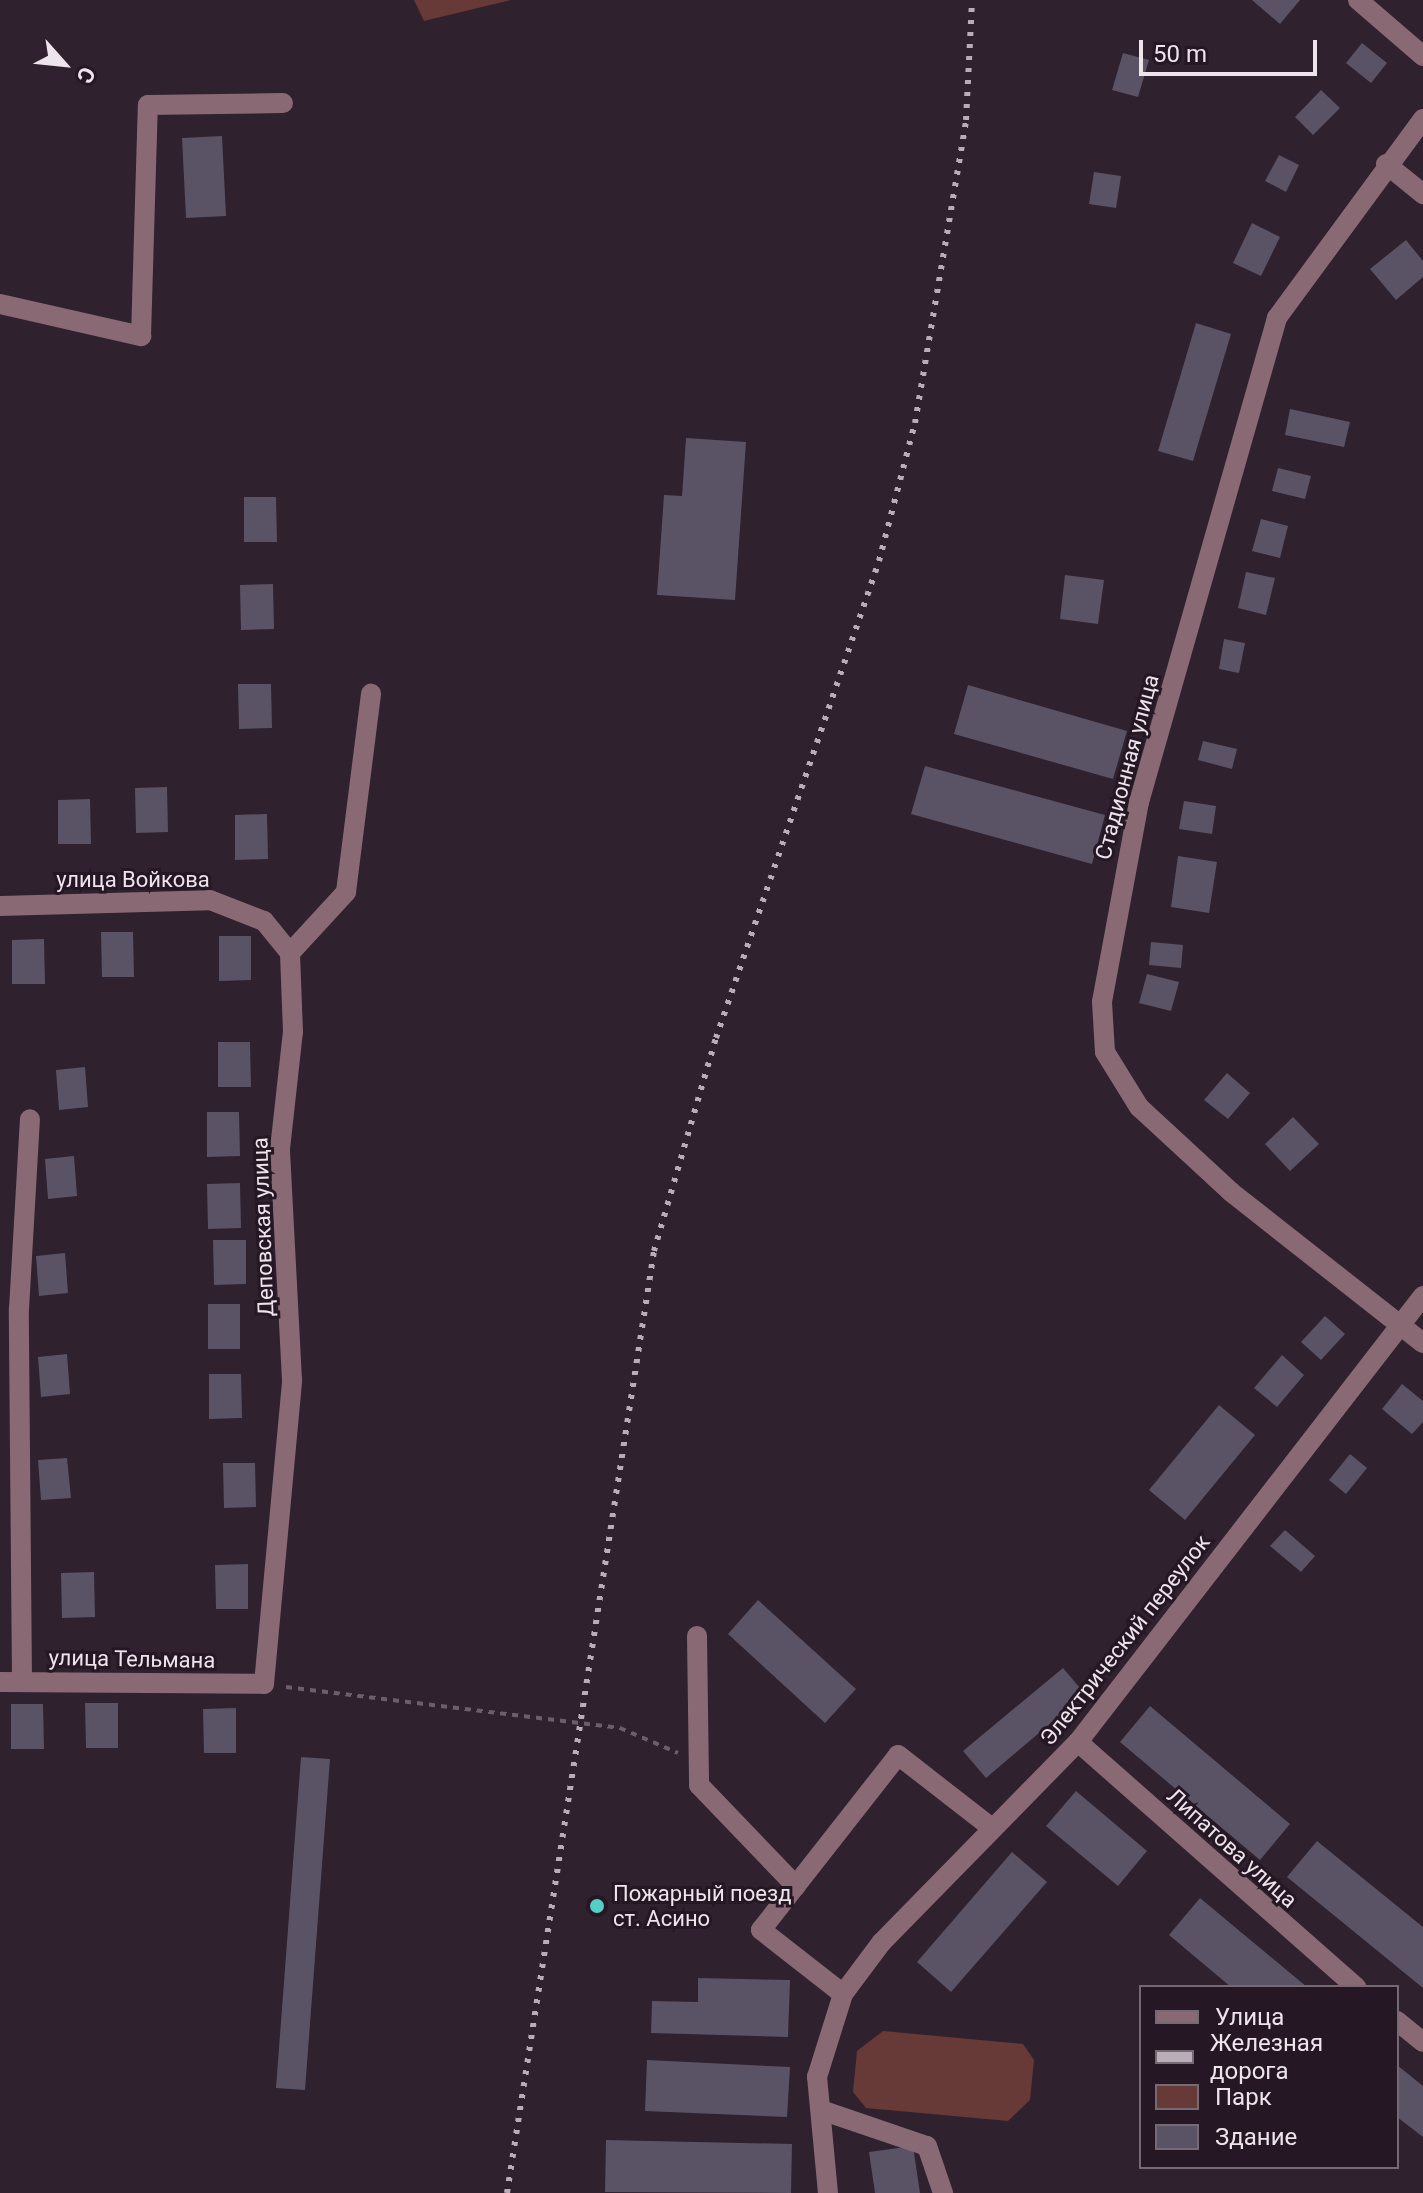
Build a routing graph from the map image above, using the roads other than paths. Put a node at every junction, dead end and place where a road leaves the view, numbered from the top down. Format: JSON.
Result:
{"nodes":[{"id":1,"x":1358,"y":0,"type":"edge"},
{"id":2,"x":1423,"y":56,"type":"edge"},
{"id":3,"x":283,"y":103,"type":"dead end"},
{"id":4,"x":1423,"y":119,"type":"edge"},
{"id":5,"x":1386,"y":164,"type":"junction"},
{"id":6,"x":1423,"y":194,"type":"edge"},
{"id":7,"x":0,"y":304,"type":"edge"},
{"id":8,"x":371,"y":694,"type":"dead end"},
{"id":9,"x":0,"y":906,"type":"edge"},
{"id":10,"x":290,"y":953,"type":"junction"},
{"id":11,"x":30,"y":1119,"type":"dead end"},
{"id":12,"x":1423,"y":1296,"type":"edge"},
{"id":13,"x":1402,"y":1323,"type":"junction"},
{"id":14,"x":1423,"y":1343,"type":"edge"},
{"id":15,"x":697,"y":1636,"type":"dead end"},
{"id":16,"x":0,"y":1682,"type":"edge"},
{"id":17,"x":22,"y":1682,"type":"junction"},
{"id":18,"x":264,"y":1684,"type":"joint"},
{"id":19,"x":1078,"y":1742,"type":"junction"},
{"id":20,"x":993,"y":1829,"type":"junction"},
{"id":21,"x":796,"y":1886,"type":"junction"},
{"id":22,"x":1354,"y":1985,"type":"edge"},
{"id":23,"x":843,"y":1994,"type":"junction"},
{"id":24,"x":1399,"y":2023,"type":"edge"},
{"id":25,"x":1423,"y":2042,"type":"edge"},
{"id":26,"x":821,"y":2110,"type":"junction"},
{"id":27,"x":828,"y":2193,"type":"edge"},
{"id":28,"x":943,"y":2193,"type":"edge"}],
"edges":[{"from":1,"to":2,"type":"street"},
{"from":3,"to":7,"type":"street"},
{"from":4,"to":5,"type":"street","name":"Стадионная улица"},
{"from":5,"to":6,"type":"street"},
{"from":5,"to":13,"type":"street","name":"Стадионная улица"},
{"from":8,"to":10,"type":"street"},
{"from":9,"to":10,"type":"street","name":"улица Войкова"},
{"from":10,"to":18,"type":"street","name":"Деповская улица"},
{"from":11,"to":17,"type":"street"},
{"from":12,"to":13,"type":"street","name":"Электрический переулок"},
{"from":13,"to":14,"type":"street","name":"Стадионная улица"},
{"from":13,"to":19,"type":"street","name":"Электрический переулок"},
{"from":15,"to":21,"type":"street"},
{"from":16,"to":17,"type":"street","name":"улица Тельмана"},
{"from":17,"to":18,"type":"street","name":"улица Тельмана"},
{"from":19,"to":20,"type":"street","name":"Электрический переулок"},
{"from":19,"to":22,"type":"street","name":"Липатова улица"},
{"from":20,"to":21,"type":"street"},
{"from":20,"to":23,"type":"street","name":"Электрический переулок"},
{"from":21,"to":23,"type":"street"},
{"from":23,"to":26,"type":"street","name":"Электрический переулок"},
{"from":24,"to":25,"type":"street"},
{"from":26,"to":27,"type":"street","name":"Электрический переулок"},
{"from":26,"to":28,"type":"street"}]}
